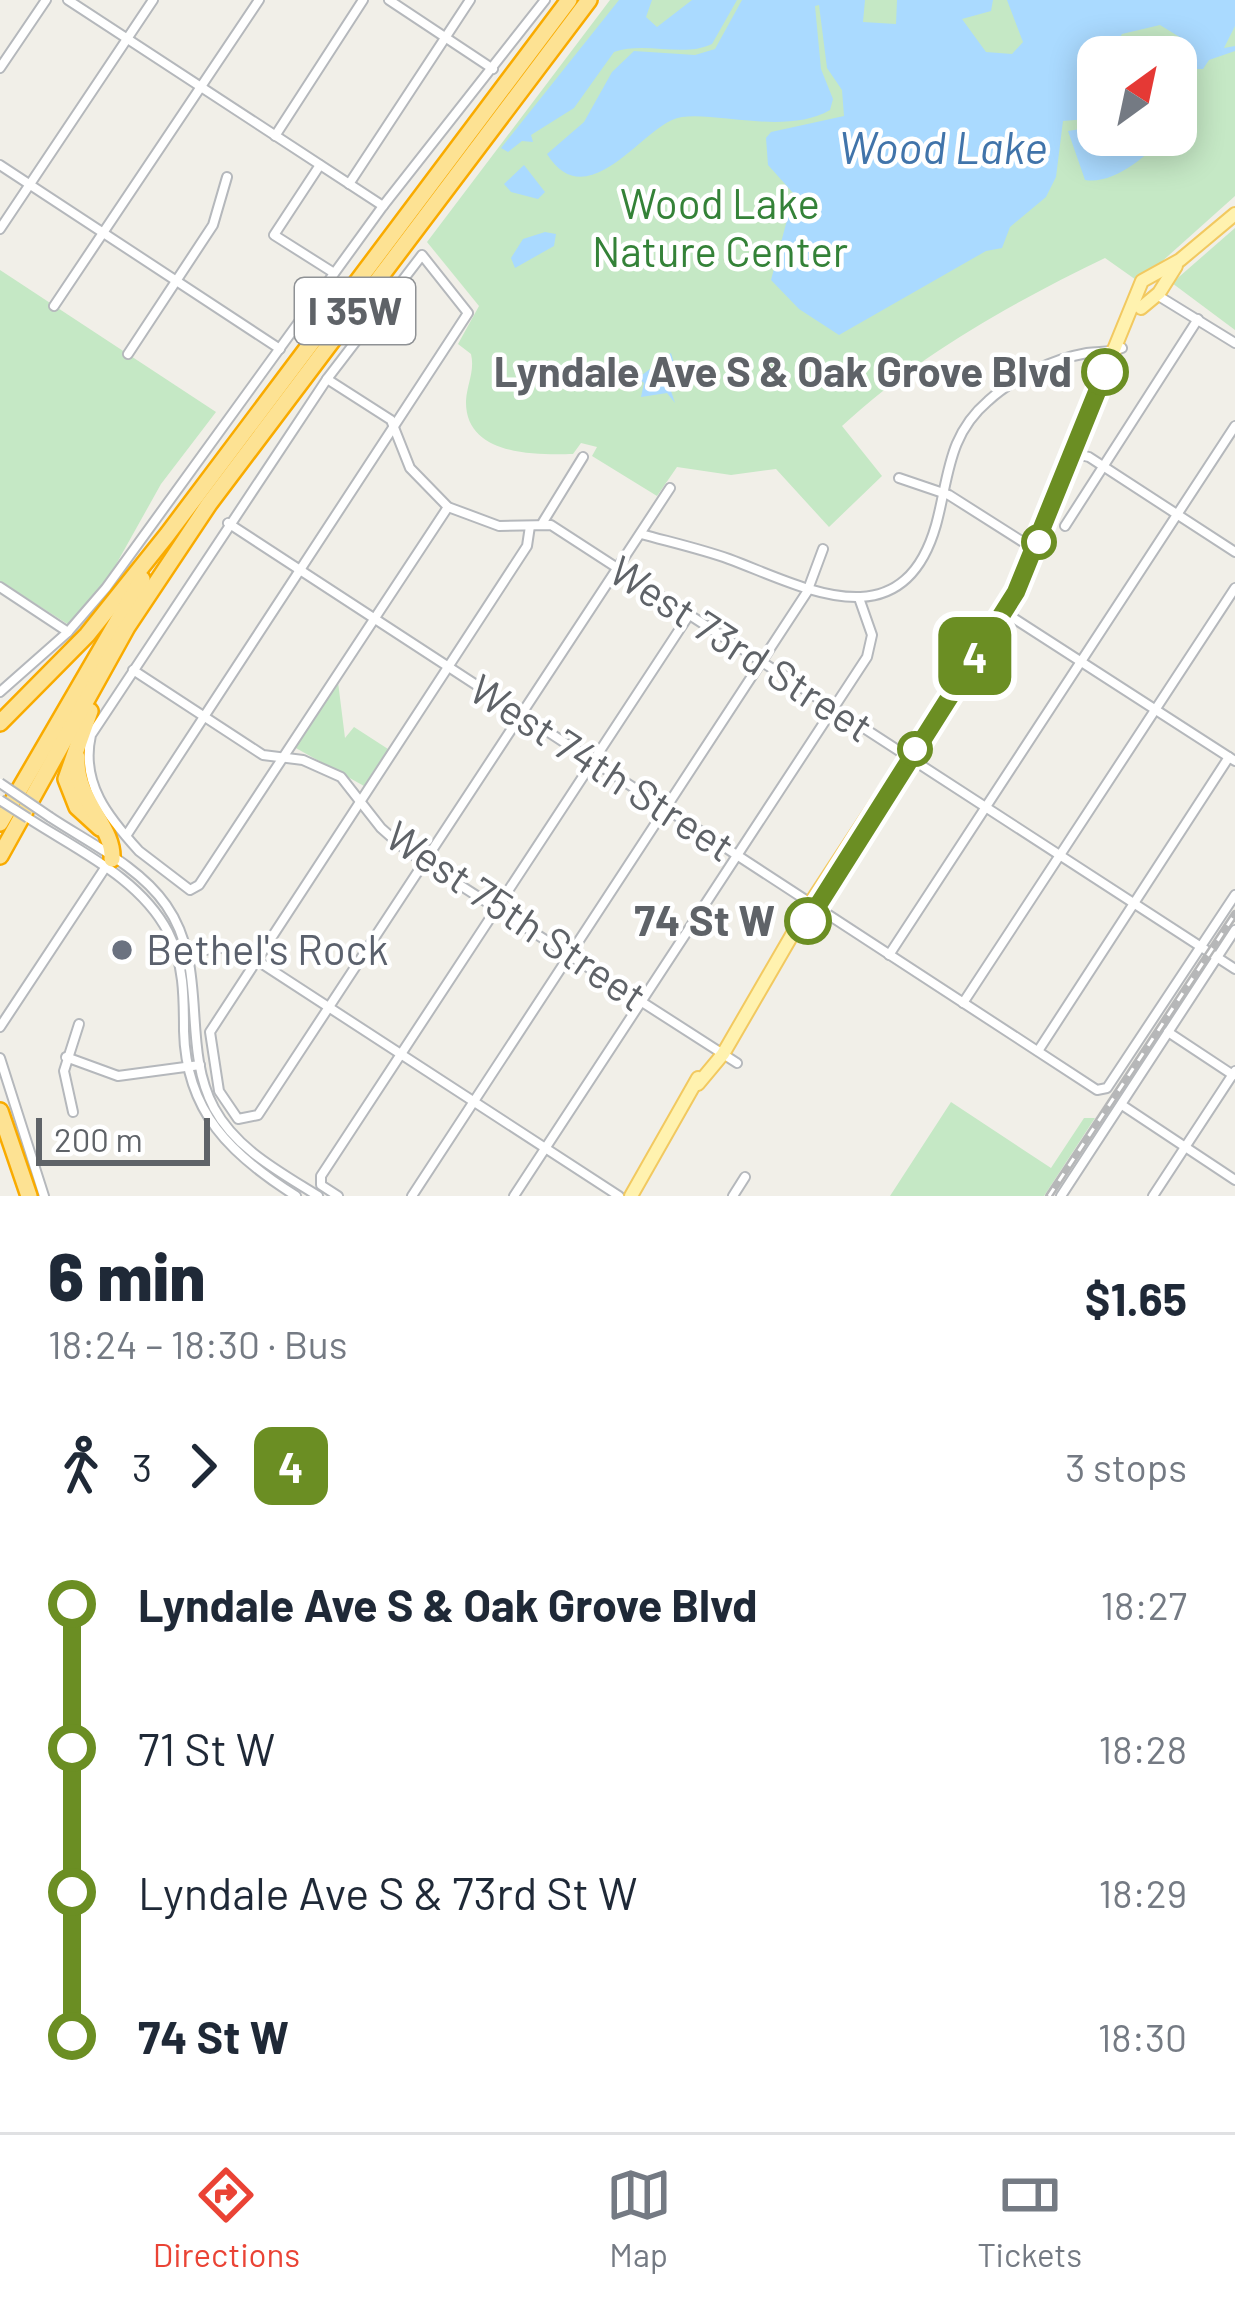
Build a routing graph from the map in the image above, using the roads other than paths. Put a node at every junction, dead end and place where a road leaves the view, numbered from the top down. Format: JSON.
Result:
{"nodes":[{"id":1,"x":46,"y":0,"type":"edge"},
{"id":2,"x":68,"y":0,"type":"edge"},
{"id":3,"x":153,"y":0,"type":"edge"},
{"id":4,"x":259,"y":0,"type":"edge"},
{"id":5,"x":363,"y":0,"type":"edge"},
{"id":6,"x":388,"y":0,"type":"edge"},
{"id":7,"x":470,"y":0,"type":"edge"},
{"id":8,"x":545,"y":0,"type":"edge"},
{"id":9,"x":569,"y":0,"type":"edge"},
{"id":10,"x":589,"y":0,"type":"edge"},
{"id":11,"x":445,"y":37,"type":"junction"},
{"id":12,"x":127,"y":39,"type":"junction"},
{"id":13,"x":0,"y":68,"type":"edge"},
{"id":14,"x":493,"y":69,"type":"junction"},
{"id":15,"x":200,"y":87,"type":"junction"},
{"id":16,"x":275,"y":136,"type":"junction"},
{"id":17,"x":0,"y":165,"type":"edge"},
{"id":18,"x":320,"y":165,"type":"junction"},
{"id":19,"x":226,"y":177,"type":"dead end"},
{"id":20,"x":29,"y":184,"type":"junction"},
{"id":21,"x":349,"y":184,"type":"junction"},
{"id":22,"x":382,"y":206,"type":"junction"},
{"id":23,"x":1235,"y":214,"type":"edge"},
{"id":24,"x":0,"y":229,"type":"edge"},
{"id":25,"x":103,"y":232,"type":"junction"},
{"id":26,"x":334,"y":273,"type":"junction"},
{"id":27,"x":176,"y":280,"type":"junction"},
{"id":28,"x":1157,"y":290,"type":"junction"},
{"id":29,"x":54,"y":306,"type":"dead end"},
{"id":30,"x":1198,"y":319,"type":"junction"},
{"id":31,"x":1235,"y":343,"type":"edge"},
{"id":32,"x":280,"y":349,"type":"junction"},
{"id":33,"x":1118,"y":350,"type":"junction"},
{"id":34,"x":128,"y":354,"type":"dead end"},
{"id":35,"x":327,"y":379,"type":"junction"},
{"id":36,"x":1235,"y":426,"type":"edge"},
{"id":37,"x":394,"y":428,"type":"junction"},
{"id":38,"x":1076,"y":454,"type":"junction"},
{"id":39,"x":583,"y":457,"type":"dead end"},
{"id":40,"x":1102,"y":466,"type":"junction"},
{"id":41,"x":898,"y":478,"type":"dead end"},
{"id":42,"x":670,"y":488,"type":"dead end"},
{"id":43,"x":941,"y":493,"type":"junction"},
{"id":44,"x":448,"y":507,"type":"junction"},
{"id":45,"x":1178,"y":515,"type":"junction"},
{"id":46,"x":543,"y":522,"type":"junction"},
{"id":47,"x":228,"y":523,"type":"junction"},
{"id":48,"x":530,"y":526,"type":"junction"},
{"id":49,"x":1065,"y":526,"type":"dead end"},
{"id":50,"x":641,"y":534,"type":"junction"},
{"id":51,"x":167,"y":535,"type":"junction"},
{"id":52,"x":823,"y":549,"type":"dead end"},
{"id":53,"x":1036,"y":550,"type":"junction"},
{"id":54,"x":1235,"y":552,"type":"edge"},
{"id":55,"x":618,"y":568,"type":"junction"},
{"id":56,"x":300,"y":570,"type":"junction"},
{"id":57,"x":0,"y":587,"type":"edge"},
{"id":58,"x":1235,"y":588,"type":"edge"},
{"id":59,"x":807,"y":592,"type":"junction"},
{"id":60,"x":859,"y":598,"type":"junction"},
{"id":61,"x":1004,"y":612,"type":"junction"},
{"id":62,"x":689,"y":615,"type":"junction"},
{"id":63,"x":375,"y":620,"type":"junction"},
{"id":64,"x":127,"y":627,"type":"junction"},
{"id":65,"x":68,"y":632,"type":"junction"},
{"id":66,"x":761,"y":662,"type":"junction"},
{"id":67,"x":1081,"y":662,"type":"junction"},
{"id":68,"x":448,"y":668,"type":"junction"},
{"id":69,"x":133,"y":670,"type":"junction"},
{"id":70,"x":0,"y":692,"type":"edge"},
{"id":71,"x":833,"y":709,"type":"junction"},
{"id":72,"x":1155,"y":710,"type":"junction"},
{"id":73,"x":204,"y":716,"type":"junction"},
{"id":74,"x":522,"y":716,"type":"junction"},
{"id":75,"x":0,"y":723,"type":"edge"},
{"id":76,"x":909,"y":758,"type":"junction"},
{"id":77,"x":284,"y":759,"type":"junction"},
{"id":78,"x":1232,"y":759,"type":"edge"},
{"id":79,"x":593,"y":762,"type":"junction"},
{"id":80,"x":0,"y":783,"type":"edge"},
{"id":81,"x":0,"y":800,"type":"edge"},
{"id":82,"x":361,"y":801,"type":"junction"},
{"id":83,"x":986,"y":808,"type":"junction"},
{"id":84,"x":665,"y":809,"type":"junction"},
{"id":85,"x":23,"y":814,"type":"junction"},
{"id":86,"x":0,"y":823,"type":"edge"},
{"id":87,"x":126,"y":836,"type":"junction"},
{"id":88,"x":0,"y":856,"type":"edge"},
{"id":89,"x":736,"y":856,"type":"junction"},
{"id":90,"x":1059,"y":856,"type":"junction"},
{"id":91,"x":426,"y":862,"type":"junction"},
{"id":92,"x":109,"y":864,"type":"junction"},
{"id":93,"x":0,"y":872,"type":"edge"},
{"id":94,"x":1235,"y":895,"type":"edge"},
{"id":95,"x":1134,"y":903,"type":"junction"},
{"id":96,"x":813,"y":906,"type":"junction"},
{"id":97,"x":497,"y":909,"type":"junction"},
{"id":98,"x":1235,"y":930,"type":"edge"},
{"id":99,"x":1201,"y":947,"type":"junction"},
{"id":100,"x":190,"y":952,"type":"junction"},
{"id":101,"x":569,"y":955,"type":"junction"},
{"id":102,"x":890,"y":955,"type":"junction"},
{"id":103,"x":1216,"y":957,"type":"junction"},
{"id":104,"x":178,"y":958,"type":"junction"},
{"id":105,"x":256,"y":960,"type":"junction"},
{"id":106,"x":1235,"y":969,"type":"edge"},
{"id":107,"x":641,"y":1002,"type":"junction"},
{"id":108,"x":963,"y":1003,"type":"junction"},
{"id":109,"x":330,"y":1009,"type":"junction"},
{"id":110,"x":80,"y":1024,"type":"dead end"},
{"id":111,"x":0,"y":1027,"type":"edge"},
{"id":112,"x":1168,"y":1032,"type":"junction"},
{"id":113,"x":1038,"y":1051,"type":"junction"},
{"id":114,"x":720,"y":1052,"type":"junction"},
{"id":115,"x":402,"y":1055,"type":"junction"},
{"id":116,"x":66,"y":1057,"type":"junction"},
{"id":117,"x":0,"y":1058,"type":"edge"},
{"id":118,"x":737,"y":1064,"type":"dead end"},
{"id":119,"x":200,"y":1065,"type":"junction"},
{"id":120,"x":188,"y":1069,"type":"junction"},
{"id":121,"x":1234,"y":1073,"type":"edge"},
{"id":122,"x":473,"y":1102,"type":"junction"},
{"id":123,"x":1122,"y":1105,"type":"junction"},
{"id":124,"x":0,"y":1111,"type":"edge"},
{"id":125,"x":74,"y":1112,"type":"dead end"},
{"id":126,"x":0,"y":1129,"type":"edge"},
{"id":127,"x":1185,"y":1147,"type":"junction"},
{"id":128,"x":545,"y":1149,"type":"junction"},
{"id":129,"x":10,"y":1150,"type":"junction"},
{"id":130,"x":746,"y":1177,"type":"dead end"},
{"id":131,"x":1235,"y":1180,"type":"edge"},
{"id":132,"x":28,"y":1196,"type":"edge"},
{"id":133,"x":44,"y":1196,"type":"edge"},
{"id":134,"x":296,"y":1196,"type":"edge"},
{"id":135,"x":318,"y":1196,"type":"edge"},
{"id":136,"x":338,"y":1196,"type":"edge"},
{"id":137,"x":412,"y":1196,"type":"edge"},
{"id":138,"x":514,"y":1196,"type":"edge"},
{"id":139,"x":625,"y":1196,"type":"edge"},
{"id":140,"x":733,"y":1196,"type":"edge"},
{"id":141,"x":1061,"y":1196,"type":"edge"},
{"id":142,"x":1153,"y":1196,"type":"edge"}],
"edges":[{"from":1,"to":13,"type":"street"},
{"from":2,"to":12,"type":"street"},
{"from":3,"to":12,"type":"street"},
{"from":4,"to":15,"type":"street"},
{"from":5,"to":16,"type":"street"},
{"from":6,"to":11,"type":"street"},
{"from":7,"to":11,"type":"street"},
{"from":8,"to":14,"type":"street"},
{"from":9,"to":51,"type":"highway","number":"I 35W"},
{"from":10,"to":64,"type":"highway","number":"I 35W"},
{"from":11,"to":14,"type":"street"},
{"from":11,"to":21,"type":"street"},
{"from":12,"to":15,"type":"street"},
{"from":12,"to":20,"type":"street"},
{"from":14,"to":22,"type":"street"},
{"from":15,"to":16,"type":"street"},
{"from":15,"to":25,"type":"street"},
{"from":16,"to":18,"type":"street"},
{"from":17,"to":20,"type":"street"},
{"from":18,"to":21,"type":"street"},
{"from":18,"to":26,"type":"street"},
{"from":19,"to":27,"type":"street"},
{"from":20,"to":24,"type":"street"},
{"from":20,"to":25,"type":"street"},
{"from":21,"to":22,"type":"street"},
{"from":22,"to":26,"type":"street"},
{"from":23,"to":28,"type":"main road"},
{"from":25,"to":27,"type":"street"},
{"from":25,"to":29,"type":"street"},
{"from":26,"to":32,"type":"street"},
{"from":27,"to":32,"type":"street"},
{"from":27,"to":34,"type":"street"},
{"from":28,"to":30,"type":"street"},
{"from":28,"to":33,"type":"main road"},
{"from":30,"to":31,"type":"street"},
{"from":30,"to":40,"type":"street"},
{"from":32,"to":65,"type":"street"},
{"from":33,"to":38,"type":"main road"},
{"from":33,"to":43,"type":"street"},
{"from":35,"to":37,"type":"street"},
{"from":35,"to":37,"type":"street"},
{"from":35,"to":47,"type":"street"},
{"from":36,"to":45,"type":"street"},
{"from":37,"to":44,"type":"street"},
{"from":37,"to":56,"type":"street"},
{"from":38,"to":40,"type":"street"},
{"from":38,"to":53,"type":"main road"},
{"from":39,"to":46,"type":"street"},
{"from":40,"to":45,"type":"street"},
{"from":40,"to":49,"type":"street"},
{"from":41,"to":43,"type":"street"},
{"from":42,"to":50,"type":"street"},
{"from":43,"to":53,"type":"street"},
{"from":43,"to":60,"type":"street"},
{"from":44,"to":48,"type":"street"},
{"from":44,"to":63,"type":"street"},
{"from":45,"to":54,"type":"street"},
{"from":45,"to":67,"type":"street"},
{"from":46,"to":48,"type":"street"},
{"from":46,"to":55,"type":"street","name":"West 73rd Street"},
{"from":47,"to":56,"type":"street","name":"West 74th Street"},
{"from":47,"to":69,"type":"street"},
{"from":48,"to":68,"type":"street"},
{"from":50,"to":55,"type":"street"},
{"from":50,"to":59,"type":"street"},
{"from":51,"to":75,"type":"highway"},
{"from":51,"to":86,"type":"highway","number":"I 35W"},
{"from":52,"to":59,"type":"street"},
{"from":53,"to":61,"type":"main road"},
{"from":55,"to":62,"type":"street","name":"West 73rd Street"},
{"from":55,"to":74,"type":"street"},
{"from":56,"to":63,"type":"street","name":"West 74th Street"},
{"from":56,"to":73,"type":"street"},
{"from":57,"to":65,"type":"street"},
{"from":58,"to":72,"type":"street"},
{"from":59,"to":60,"type":"street"},
{"from":59,"to":66,"type":"street"},
{"from":60,"to":71,"type":"street"},
{"from":61,"to":67,"type":"street"},
{"from":61,"to":76,"type":"main road"},
{"from":62,"to":66,"type":"street","name":"West 73rd Street"},
{"from":62,"to":79,"type":"street"},
{"from":63,"to":68,"type":"street","name":"West 74th Street"},
{"from":63,"to":77,"type":"street"},
{"from":64,"to":85,"type":"highway","number":"I 35W"},
{"from":64,"to":92,"type":"highway"},
{"from":65,"to":70,"type":"street"},
{"from":66,"to":71,"type":"street","name":"West 73rd Street"},
{"from":66,"to":84,"type":"street"},
{"from":67,"to":72,"type":"street"},
{"from":67,"to":83,"type":"street"},
{"from":68,"to":74,"type":"street","name":"West 74th Street"},
{"from":68,"to":82,"type":"street"},
{"from":69,"to":73,"type":"street","name":"West 75th Street"},
{"from":69,"to":87,"type":"street"},
{"from":71,"to":76,"type":"street","name":"West 73rd Street"},
{"from":71,"to":89,"type":"street"},
{"from":72,"to":78,"type":"street"},
{"from":72,"to":90,"type":"street"},
{"from":73,"to":77,"type":"street","name":"West 75th Street"},
{"from":73,"to":87,"type":"street"},
{"from":74,"to":79,"type":"street","name":"West 74th Street"},
{"from":74,"to":91,"type":"street"},
{"from":76,"to":83,"type":"street","name":"West 73rd Street"},
{"from":76,"to":96,"type":"main road"},
{"from":77,"to":82,"type":"street","name":"West 75th Street"},
{"from":77,"to":87,"type":"street"},
{"from":78,"to":95,"type":"street"},
{"from":79,"to":84,"type":"street","name":"West 74th Street"},
{"from":79,"to":97,"type":"street"},
{"from":80,"to":92,"type":"street","bridge":true},
{"from":81,"to":92,"type":"street","bridge":true},
{"from":82,"to":91,"type":"street","name":"West 75th Street"},
{"from":82,"to":105,"type":"street"},
{"from":83,"to":90,"type":"street","name":"West 73rd Street"},
{"from":83,"to":102,"type":"street"},
{"from":84,"to":89,"type":"street","name":"West 74th Street"},
{"from":84,"to":101,"type":"street"},
{"from":85,"to":88,"type":"highway","number":"I 35W"},
{"from":85,"to":93,"type":"highway"},
{"from":89,"to":96,"type":"street","name":"West 74th Street"},
{"from":89,"to":107,"type":"street"},
{"from":90,"to":95,"type":"street","name":"West 73rd Street"},
{"from":90,"to":108,"type":"street"},
{"from":91,"to":97,"type":"street","name":"West 75th Street"},
{"from":91,"to":109,"type":"street"},
{"from":92,"to":100,"type":"street"},
{"from":92,"to":104,"type":"street"},
{"from":92,"to":111,"type":"street"},
{"from":94,"to":99,"type":"street"},
{"from":95,"to":99,"type":"street","name":"West 73rd Street"},
{"from":95,"to":113,"type":"street"},
{"from":96,"to":102,"type":"street","name":"West 74th Street"},
{"from":96,"to":114,"type":"main road"},
{"from":97,"to":101,"type":"street","name":"West 75th Street"},
{"from":97,"to":115,"type":"street"},
{"from":98,"to":103,"type":"street"},
{"from":99,"to":103,"type":"street","name":"West 73rd Street"},
{"from":99,"to":113,"type":"street","name":"West 74th Street"},
{"from":100,"to":104,"type":"street"},
{"from":100,"to":105,"type":"street"},
{"from":100,"to":119,"type":"street"},
{"from":101,"to":107,"type":"street","name":"West 75th Street"},
{"from":101,"to":122,"type":"street"},
{"from":102,"to":108,"type":"street","name":"West 74th Street"},
{"from":103,"to":106,"type":"street","name":"West 73rd Street"},
{"from":103,"to":112,"type":"street"},
{"from":104,"to":120,"type":"street"},
{"from":105,"to":109,"type":"street"},
{"from":105,"to":109,"type":"street"},
{"from":107,"to":114,"type":"street","name":"West 75th Street"},
{"from":107,"to":128,"type":"street"},
{"from":108,"to":113,"type":"street","name":"West 74th Street"},
{"from":109,"to":115,"type":"street"},
{"from":110,"to":116,"type":"street"},
{"from":112,"to":121,"type":"street"},
{"from":112,"to":123,"type":"street"},
{"from":114,"to":118,"type":"street","name":"West 75th Street"},
{"from":114,"to":139,"type":"main road"},
{"from":115,"to":122,"type":"street"},
{"from":115,"to":136,"type":"street"},
{"from":116,"to":120,"type":"street"},
{"from":116,"to":125,"type":"street"},
{"from":117,"to":133,"type":"street"},
{"from":119,"to":120,"type":"street"},
{"from":119,"to":135,"type":"street"},
{"from":120,"to":134,"type":"street"},
{"from":121,"to":127,"type":"street"},
{"from":122,"to":128,"type":"street"},
{"from":122,"to":137,"type":"street"},
{"from":123,"to":127,"type":"street"},
{"from":123,"to":141,"type":"street"},
{"from":124,"to":129,"type":"highway"},
{"from":126,"to":129,"type":"highway"},
{"from":127,"to":131,"type":"street"},
{"from":127,"to":142,"type":"street"},
{"from":128,"to":138,"type":"street"},
{"from":128,"to":139,"type":"street"},
{"from":129,"to":132,"type":"highway"},
{"from":130,"to":140,"type":"street"}]}
